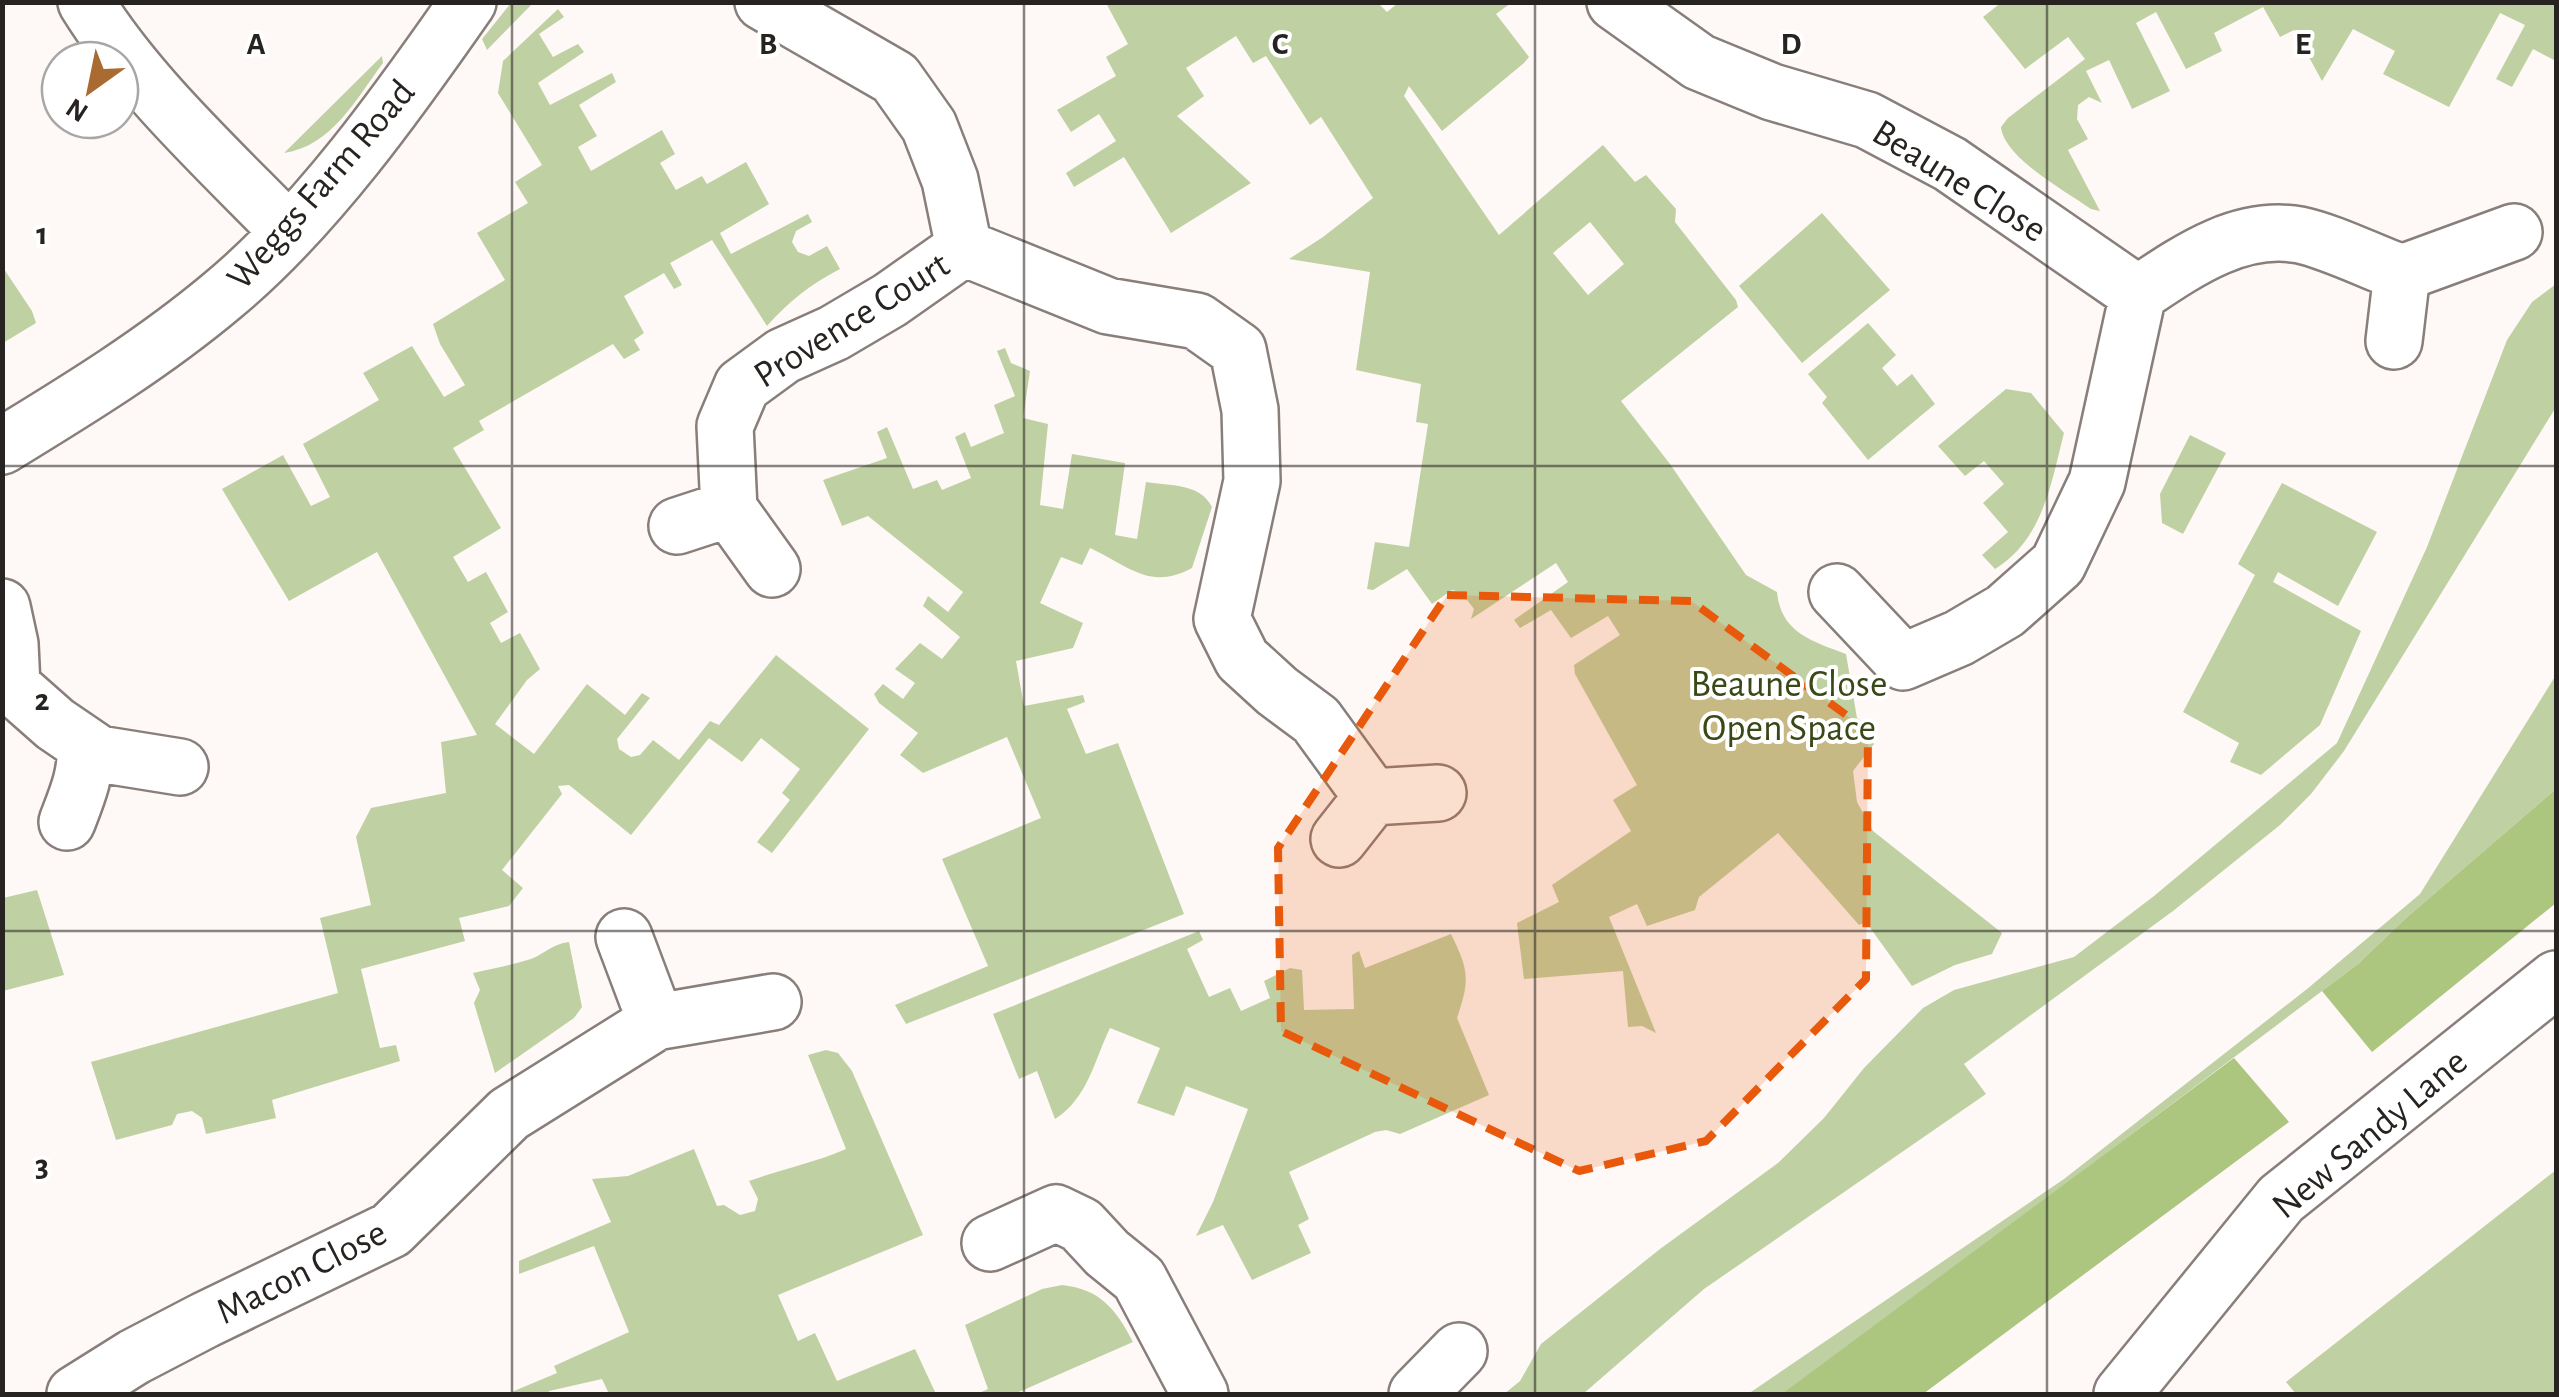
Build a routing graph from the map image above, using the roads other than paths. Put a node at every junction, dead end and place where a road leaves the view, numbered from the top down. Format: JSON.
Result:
{"nodes":[{"id":1,"x":86,"y":2,"type":"edge"},
{"id":2,"x":468,"y":2,"type":"edge"},
{"id":3,"x":762,"y":2,"type":"edge"},
{"id":4,"x":1616,"y":2,"type":"edge"},
{"id":5,"x":289,"y":232,"type":"junction"},
{"id":6,"x":2514,"y":232,"type":"dead end"},
{"id":7,"x":964,"y":248,"type":"junction"},
{"id":8,"x":2402,"y":274,"type":"junction"},
{"id":9,"x":2138,"y":294,"type":"junction"},
{"id":10,"x":2394,"y":340,"type":"dead end"},
{"id":11,"x":2,"y":446,"type":"edge"},
{"id":12,"x":729,"y":509,"type":"junction"},
{"id":13,"x":677,"y":526,"type":"dead end"},
{"id":14,"x":772,"y":569,"type":"dead end"},
{"id":15,"x":1837,"y":592,"type":"dead end"},
{"id":16,"x":2,"y":607,"type":"edge"},
{"id":17,"x":85,"y":745,"type":"junction"},
{"id":18,"x":180,"y":768,"type":"dead end"},
{"id":19,"x":1438,"y":792,"type":"dead end"},
{"id":20,"x":67,"y":822,"type":"dead end"},
{"id":21,"x":624,"y":937,"type":"dead end"},
{"id":22,"x":2556,"y":979,"type":"edge"},
{"id":23,"x":773,"y":1002,"type":"dead end"},
{"id":24,"x":656,"y":1022,"type":"junction"},
{"id":25,"x":990,"y":1243,"type":"dead end"},
{"id":26,"x":1459,"y":1352,"type":"dead end"},
{"id":27,"x":75,"y":1394,"type":"edge"},
{"id":28,"x":1200,"y":1394,"type":"edge"},
{"id":29,"x":1416,"y":1394,"type":"edge"},
{"id":30,"x":2122,"y":1394,"type":"edge"}],
"edges":[{"from":1,"to":5,"type":"street"},
{"from":2,"to":5,"type":"street","name":"Weggs Farm Road"},
{"from":3,"to":7,"type":"street","name":"Provence Court"},
{"from":4,"to":9,"type":"street","name":"Beaune Close"},
{"from":5,"to":11,"type":"street","name":"Weggs Farm Road"},
{"from":6,"to":8,"type":"street"},
{"from":7,"to":12,"type":"street","name":"Provence Court"},
{"from":7,"to":19,"type":"street","name":"Provence Court"},
{"from":8,"to":9,"type":"street"},
{"from":8,"to":10,"type":"street"},
{"from":9,"to":15,"type":"street"},
{"from":12,"to":13,"type":"street"},
{"from":12,"to":14,"type":"street"},
{"from":16,"to":17,"type":"street"},
{"from":17,"to":18,"type":"street"},
{"from":17,"to":20,"type":"street"},
{"from":21,"to":24,"type":"street"},
{"from":22,"to":30,"type":"street","name":"New Sandy Lane"},
{"from":23,"to":24,"type":"street","name":"Macon Close"},
{"from":24,"to":27,"type":"street","name":"Macon Close"},
{"from":25,"to":28,"type":"street"},
{"from":26,"to":29,"type":"street"}]}
